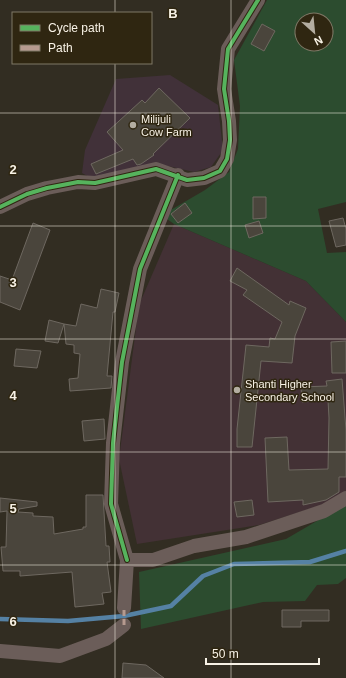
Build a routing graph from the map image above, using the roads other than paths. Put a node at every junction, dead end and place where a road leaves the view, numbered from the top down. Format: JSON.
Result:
{"nodes":[{"id":1,"x":258,"y":0,"type":"edge"},
{"id":2,"x":178,"y":175,"type":"junction"},
{"id":3,"x":0,"y":207,"type":"edge"},
{"id":4,"x":346,"y":498,"type":"edge"},
{"id":5,"x":127,"y":560,"type":"junction"},
{"id":6,"x":124,"y":608,"type":"dead end"},
{"id":7,"x":124,"y":625,"type":"dead end"},
{"id":8,"x":0,"y":651,"type":"edge"}],
"edges":[{"from":1,"to":2,"type":"street"},
{"from":2,"to":3,"type":"street"},
{"from":2,"to":5,"type":"street"},
{"from":4,"to":5,"type":"street"},
{"from":5,"to":6,"type":"street"},
{"from":7,"to":8,"type":"street"}]}
